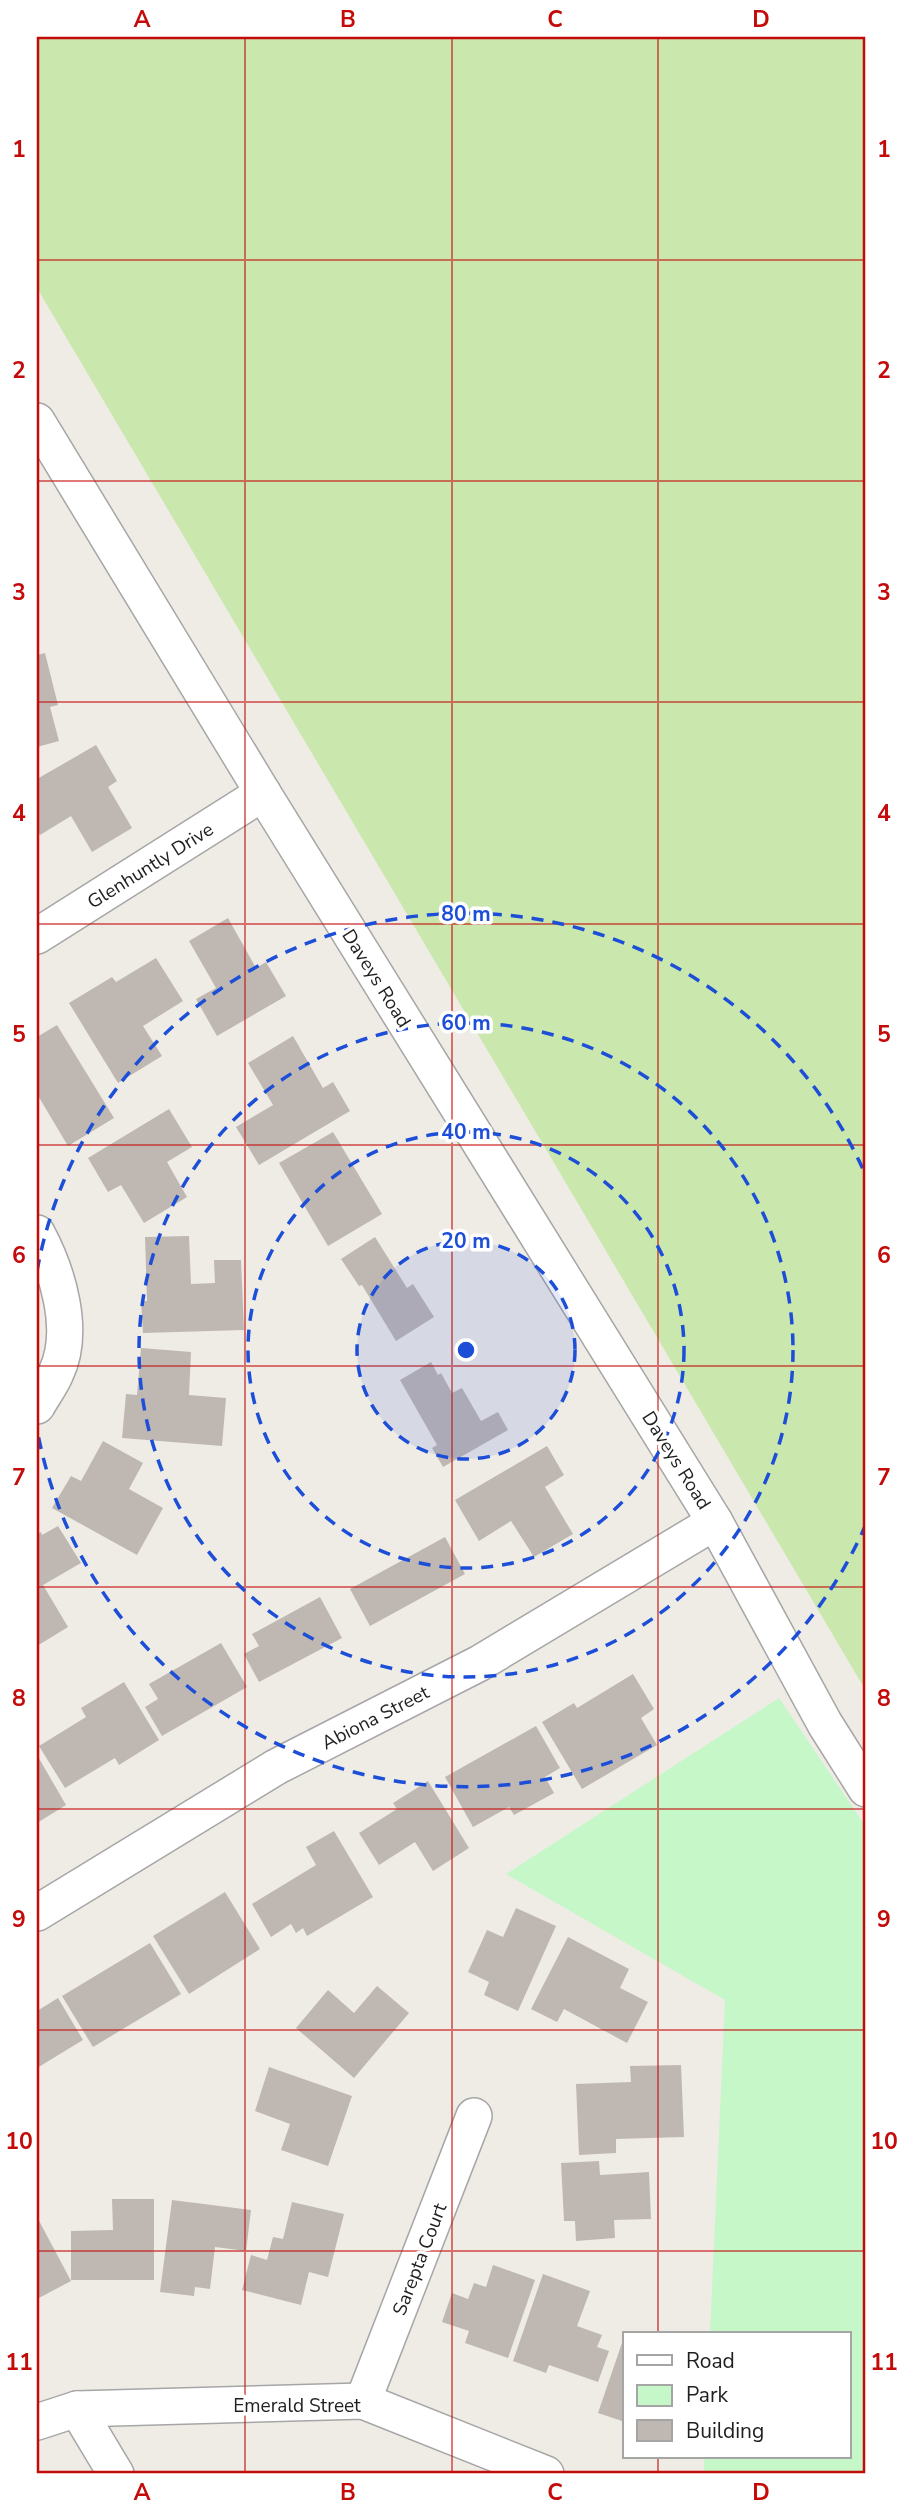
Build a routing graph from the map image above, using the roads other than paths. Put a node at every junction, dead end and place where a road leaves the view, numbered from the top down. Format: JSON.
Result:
{"nodes":[{"id":1,"x":37,"y":421,"type":"edge"},
{"id":2,"x":263,"y":793,"type":"junction"},
{"id":3,"x":37,"y":936,"type":"edge"},
{"id":4,"x":37,"y":1233,"type":"edge"},
{"id":5,"x":37,"y":1406,"type":"edge"},
{"id":6,"x":715,"y":1522,"type":"junction"},
{"id":7,"x":866,"y":1789,"type":"edge"},
{"id":8,"x":37,"y":1913,"type":"edge"},
{"id":9,"x":474,"y":2116,"type":"dead end"},
{"id":10,"x":363,"y":2402,"type":"junction"},
{"id":11,"x":77,"y":2409,"type":"junction"},
{"id":12,"x":37,"y":2422,"type":"edge"},
{"id":13,"x":116,"y":2474,"type":"edge"},
{"id":14,"x":546,"y":2474,"type":"edge"}],
"edges":[{"from":1,"to":2,"type":"street","name":"Daveys Road"},
{"from":2,"to":3,"type":"street","name":"Glenhuntly Drive"},
{"from":2,"to":6,"type":"street","name":"Daveys Road"},
{"from":4,"to":5,"type":"street"},
{"from":6,"to":7,"type":"street","name":"Daveys Road"},
{"from":6,"to":8,"type":"street","name":"Abiona Street"},
{"from":9,"to":10,"type":"street","name":"Sarepta Court"},
{"from":10,"to":11,"type":"street","name":"Emerald Street"},
{"from":10,"to":14,"type":"street","name":"Emerald Street"},
{"from":11,"to":12,"type":"street","name":"Emerald Street"},
{"from":11,"to":13,"type":"street"}]}
